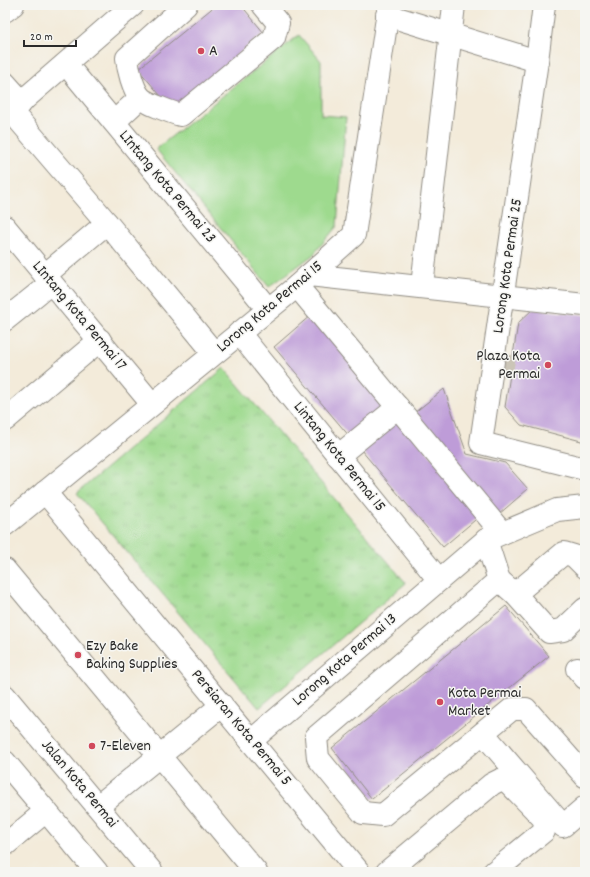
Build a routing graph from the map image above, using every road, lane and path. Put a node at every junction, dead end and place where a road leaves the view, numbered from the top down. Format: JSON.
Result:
{"nodes":[{"id":1,"x":13,"y":5,"type":"edge"},
{"id":2,"x":133,"y":5,"type":"edge"},
{"id":3,"x":186,"y":5,"type":"edge"},
{"id":4,"x":263,"y":5,"type":"edge"},
{"id":5,"x":454,"y":5,"type":"edge"},
{"id":6,"x":544,"y":5,"type":"edge"},
{"id":7,"x":388,"y":10,"type":"edge"},
{"id":8,"x":5,"y":11,"type":"edge"},
{"id":9,"x":450,"y":34,"type":"junction"},
{"id":10,"x":537,"y":61,"type":"junction"},
{"id":11,"x":66,"y":64,"type":"junction"},
{"id":12,"x":5,"y":83,"type":"edge"},
{"id":13,"x":140,"y":98,"type":"junction"},
{"id":14,"x":13,"y":110,"type":"edge"},
{"id":15,"x":114,"y":122,"type":"junction"},
{"id":16,"x":107,"y":223,"type":"junction"},
{"id":17,"x":5,"y":228,"type":"edge"},
{"id":18,"x":48,"y":279,"type":"junction"},
{"id":19,"x":303,"y":280,"type":"junction"},
{"id":20,"x":422,"y":286,"type":"junction"},
{"id":21,"x":503,"y":296,"type":"junction"},
{"id":22,"x":585,"y":305,"type":"edge"},
{"id":23,"x":268,"y":309,"type":"junction"},
{"id":24,"x":5,"y":320,"type":"edge"},
{"id":25,"x":239,"y":333,"type":"junction"},
{"id":26,"x":100,"y":340,"type":"junction"},
{"id":27,"x":214,"y":354,"type":"junction"},
{"id":28,"x":152,"y":404,"type":"junction"},
{"id":29,"x":398,"y":407,"type":"junction"},
{"id":30,"x":5,"y":420,"type":"edge"},
{"id":31,"x":338,"y":456,"type":"junction"},
{"id":32,"x":585,"y":469,"type":"edge"},
{"id":33,"x":46,"y":492,"type":"junction"},
{"id":34,"x":585,"y":507,"type":"edge"},
{"id":35,"x":5,"y":525,"type":"edge"},
{"id":36,"x":494,"y":536,"type":"junction"},
{"id":37,"x":585,"y":567,"type":"edge"},
{"id":38,"x":5,"y":570,"type":"edge"},
{"id":39,"x":439,"y":580,"type":"junction"},
{"id":40,"x":507,"y":587,"type":"junction"},
{"id":41,"x":585,"y":609,"type":"edge"},
{"id":42,"x":5,"y":696,"type":"edge"},
{"id":43,"x":222,"y":705,"type":"junction"},
{"id":44,"x":483,"y":733,"type":"junction"},
{"id":45,"x":251,"y":741,"type":"junction"},
{"id":46,"x":159,"y":756,"type":"junction"},
{"id":47,"x":5,"y":762,"type":"edge"},
{"id":48,"x":585,"y":776,"type":"edge"},
{"id":49,"x":98,"y":806,"type":"junction"},
{"id":50,"x":585,"y":807,"type":"edge"},
{"id":51,"x":46,"y":811,"type":"junction"},
{"id":52,"x":5,"y":845,"type":"edge"},
{"id":53,"x":97,"y":872,"type":"edge"},
{"id":54,"x":152,"y":872,"type":"edge"},
{"id":55,"x":256,"y":872,"type":"edge"},
{"id":56,"x":359,"y":872,"type":"edge"},
{"id":57,"x":387,"y":872,"type":"edge"},
{"id":58,"x":494,"y":872,"type":"edge"}],
"edges":[{"from":1,"to":8,"type":"street"},
{"from":2,"to":11,"type":"street"},
{"from":3,"to":13,"type":"street"},
{"from":4,"to":13,"type":"street"},
{"from":5,"to":9,"type":"street"},
{"from":6,"to":10,"type":"street","name":"Lorong Kota Permai 25"},
{"from":7,"to":9,"type":"street"},
{"from":7,"to":19,"type":"street","name":"Lorong Kota Permai 15"},
{"from":9,"to":10,"type":"street"},
{"from":9,"to":20,"type":"street"},
{"from":10,"to":21,"type":"street","name":"Lorong Kota Permai 25"},
{"from":11,"to":14,"type":"street"},
{"from":11,"to":15,"type":"street","name":"LIntang Kota Permai 23"},
{"from":12,"to":14,"type":"street"},
{"from":13,"to":15,"type":"street"},
{"from":14,"to":16,"type":"street"},
{"from":15,"to":23,"type":"street","name":"LIntang Kota Permai 23"},
{"from":16,"to":18,"type":"street"},
{"from":16,"to":27,"type":"street"},
{"from":17,"to":18,"type":"street","name":"LIntang Kota Permai 17"},
{"from":18,"to":24,"type":"street"},
{"from":18,"to":26,"type":"street","name":"LIntang Kota Permai 17"},
{"from":19,"to":20,"type":"street"},
{"from":19,"to":23,"type":"street","name":"Lorong Kota Permai 15"},
{"from":19,"to":29,"type":"street"},
{"from":20,"to":21,"type":"street"},
{"from":21,"to":22,"type":"street"},
{"from":21,"to":32,"type":"street","name":"Lorong Kota Permai 25"},
{"from":23,"to":25,"type":"street","name":"Lorong Kota Permai 15"},
{"from":25,"to":27,"type":"street","name":"Lorong Kota Permai 15"},
{"from":25,"to":31,"type":"street","name":"Lintang Kota Permai 15"},
{"from":26,"to":28,"type":"street","name":"LIntang Kota Permai 17"},
{"from":26,"to":30,"type":"street"},
{"from":27,"to":28,"type":"street","name":"Lorong Kota Permai 15"},
{"from":28,"to":33,"type":"street","name":"Lorong Kota Permai 15"},
{"from":29,"to":31,"type":"street"},
{"from":29,"to":36,"type":"street"},
{"from":31,"to":39,"type":"street","name":"Lintang Kota Permai 15"},
{"from":33,"to":35,"type":"street","name":"Lorong Kota Permai 15"},
{"from":33,"to":43,"type":"street","name":"Persiaran Kota Permai 5"},
{"from":34,"to":36,"type":"street","name":"Lorong Kota Permai 13"},
{"from":36,"to":39,"type":"street","name":"Lorong Kota Permai 13"},
{"from":36,"to":40,"type":"street"},
{"from":37,"to":40,"type":"street"},
{"from":38,"to":46,"type":"street"},
{"from":39,"to":45,"type":"street","name":"Lorong Kota Permai 13"},
{"from":40,"to":41,"type":"street"},
{"from":40,"to":44,"type":"street"},
{"from":42,"to":49,"type":"street","name":"Jalan Kota Permai"},
{"from":43,"to":45,"type":"street","name":"Persiaran Kota Permai 5"},
{"from":43,"to":46,"type":"street"},
{"from":44,"to":48,"type":"street"},
{"from":44,"to":50,"type":"street"},
{"from":45,"to":56,"type":"street","name":"Persiaran Kota Permai 5"},
{"from":46,"to":49,"type":"street"},
{"from":46,"to":55,"type":"street"},
{"from":47,"to":51,"type":"street"},
{"from":49,"to":54,"type":"street","name":"Jalan Kota Permai"},
{"from":51,"to":52,"type":"street"},
{"from":51,"to":53,"type":"street"},
{"from":57,"to":58,"type":"street"}]}
